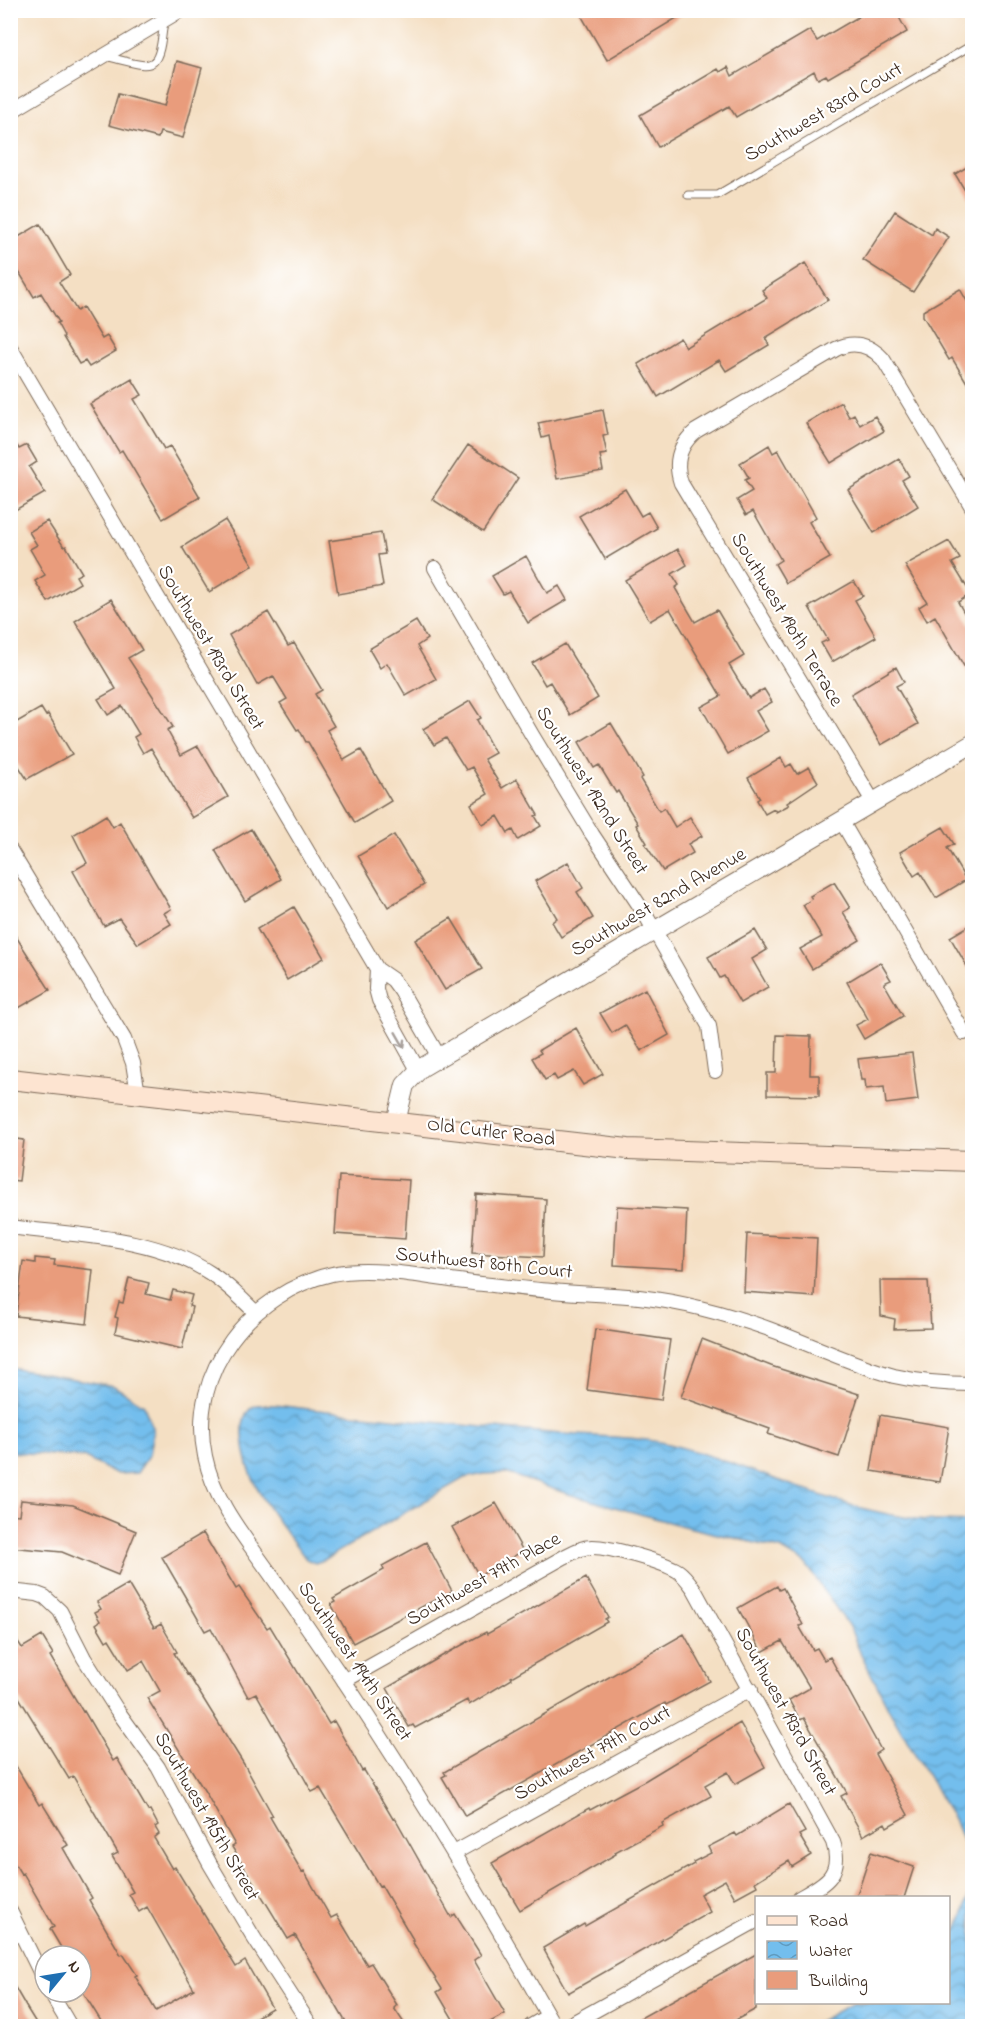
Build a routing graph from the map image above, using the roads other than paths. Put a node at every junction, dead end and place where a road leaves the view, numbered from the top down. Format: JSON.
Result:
{"nodes":[{"id":1,"x":181,"y":10,"type":"edge"},
{"id":2,"x":164,"y":20,"type":"junction"},
{"id":3,"x":972,"y":45,"type":"edge"},
{"id":4,"x":105,"y":56,"type":"junction"},
{"id":5,"x":10,"y":112,"type":"edge"},
{"id":6,"x":688,"y":195,"type":"dead end"},
{"id":7,"x":10,"y":347,"type":"edge"},
{"id":8,"x":972,"y":507,"type":"edge"},
{"id":9,"x":435,"y":568,"type":"dead end"},
{"id":10,"x":972,"y":744,"type":"edge"},
{"id":11,"x":874,"y":803,"type":"junction"},
{"id":12,"x":842,"y":822,"type":"junction"},
{"id":13,"x":10,"y":850,"type":"edge"},
{"id":14,"x":655,"y":932,"type":"junction"},
{"id":15,"x":377,"y":969,"type":"junction"},
{"id":16,"x":408,"y":1003,"type":"junction"},
{"id":17,"x":386,"y":1016,"type":"junction"},
{"id":18,"x":964,"y":1033,"type":"dead end"},
{"id":19,"x":440,"y":1057,"type":"junction"},
{"id":20,"x":418,"y":1070,"type":"junction"},
{"id":21,"x":715,"y":1071,"type":"dead end"},
{"id":22,"x":10,"y":1079,"type":"edge"},
{"id":23,"x":138,"y":1094,"type":"junction"},
{"id":24,"x":396,"y":1122,"type":"junction"},
{"id":25,"x":972,"y":1161,"type":"edge"},
{"id":26,"x":10,"y":1227,"type":"edge"},
{"id":27,"x":255,"y":1312,"type":"junction"},
{"id":28,"x":972,"y":1384,"type":"edge"},
{"id":29,"x":683,"y":1575,"type":"joint"},
{"id":30,"x":10,"y":1591,"type":"edge"},
{"id":31,"x":344,"y":1681,"type":"junction"},
{"id":32,"x":751,"y":1689,"type":"junction"},
{"id":33,"x":454,"y":1853,"type":"junction"},
{"id":34,"x":803,"y":1896,"type":"edge"},
{"id":35,"x":10,"y":1911,"type":"edge"},
{"id":36,"x":755,"y":1922,"type":"edge"},
{"id":37,"x":33,"y":1958,"type":"edge"},
{"id":38,"x":57,"y":2004,"type":"edge"},
{"id":39,"x":551,"y":2021,"type":"edge"},
{"id":40,"x":306,"y":2025,"type":"edge"},
{"id":41,"x":70,"y":2026,"type":"edge"},
{"id":42,"x":531,"y":2026,"type":"edge"},
{"id":43,"x":567,"y":2026,"type":"edge"}],
"edges":[{"from":1,"to":2,"type":"street"},
{"from":2,"to":4,"type":"street"},
{"from":2,"to":4,"type":"lane"},
{"from":3,"to":6,"type":"lane","name":"Southwest 83rd Court"},
{"from":4,"to":5,"type":"street"},
{"from":7,"to":15,"type":"street","name":"Southwest 193rd Street"},
{"from":8,"to":11,"type":"street","name":"Southwest 190th Terrace"},
{"from":9,"to":14,"type":"street","name":"Southwest 192nd Street"},
{"from":10,"to":11,"type":"street","name":"Southwest 82nd Avenue"},
{"from":11,"to":12,"type":"street","name":"Southwest 82nd Avenue"},
{"from":12,"to":14,"type":"street","name":"Southwest 82nd Avenue"},
{"from":12,"to":18,"type":"street"},
{"from":13,"to":23,"type":"street"},
{"from":14,"to":19,"type":"street","name":"Southwest 82nd Avenue"},
{"from":14,"to":21,"type":"street","name":"Southwest 192nd Street"},
{"from":15,"to":16,"type":"street","name":"Southwest 193rd Street"},
{"from":15,"to":17,"type":"street","name":"Southwest 193rd Street"},
{"from":16,"to":17,"type":"street"},
{"from":16,"to":19,"type":"street","name":"Southwest 193rd Street"},
{"from":17,"to":20,"type":"street","name":"Southwest 193rd Street","one_way":true},
{"from":19,"to":20,"type":"street","name":"Southwest 82nd Avenue"},
{"from":20,"to":24,"type":"street","name":"Southwest 82nd Avenue"},
{"from":22,"to":23,"type":"main road","name":"Old Cutler Road"},
{"from":23,"to":24,"type":"main road","name":"Old Cutler Road"},
{"from":24,"to":25,"type":"main road","name":"Old Cutler Road"},
{"from":26,"to":27,"type":"street"},
{"from":27,"to":28,"type":"street","name":"Southwest 80th Court"},
{"from":27,"to":31,"type":"street","name":"Southwest 194th Street"},
{"from":29,"to":31,"type":"street","name":"Southwest 79th Place"},
{"from":29,"to":32,"type":"street","name":"Southwest 193rd Street"},
{"from":30,"to":40,"type":"street","name":"Southwest 195th Street"},
{"from":31,"to":33,"type":"street","name":"Southwest 194th Street"},
{"from":32,"to":33,"type":"street","name":"Southwest 79th Court"},
{"from":32,"to":34,"type":"street","name":"Southwest 193rd Street"},
{"from":33,"to":39,"type":"street","name":"Southwest 194th Street"},
{"from":35,"to":37,"type":"street"},
{"from":36,"to":43,"type":"street"},
{"from":38,"to":41,"type":"street"},
{"from":39,"to":42,"type":"street"}]}
